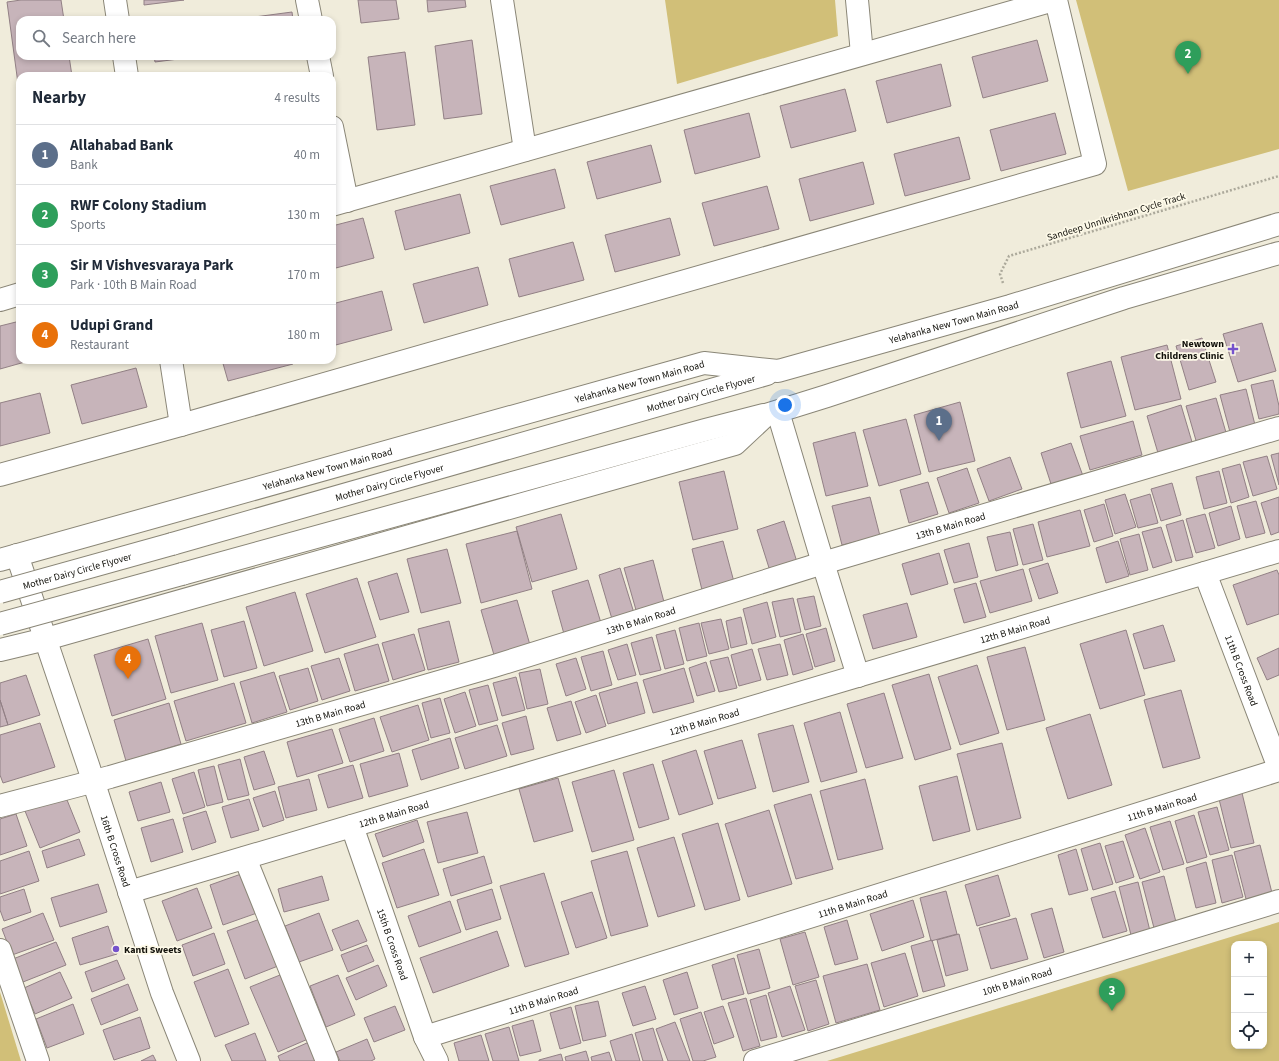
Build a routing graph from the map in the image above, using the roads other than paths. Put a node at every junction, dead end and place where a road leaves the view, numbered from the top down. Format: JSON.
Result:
{"nodes":[{"id":1,"x":115,"y":0,"type":"edge"},
{"id":2,"x":307,"y":0,"type":"edge"},
{"id":3,"x":502,"y":0,"type":"edge"},
{"id":4,"x":857,"y":0,"type":"edge"},
{"id":5,"x":1055,"y":0,"type":"edge"},
{"id":6,"x":117,"y":16,"type":"edge"},
{"id":7,"x":310,"y":16,"type":"edge"},
{"id":8,"x":862,"y":54,"type":"junction"},
{"id":9,"x":125,"y":60,"type":"edge"},
{"id":10,"x":319,"y":60,"type":"edge"},
{"id":11,"x":126,"y":72,"type":"edge"},
{"id":12,"x":321,"y":72,"type":"edge"},
{"id":13,"x":525,"y":150,"type":"junction"},
{"id":14,"x":336,"y":170,"type":"edge"},
{"id":15,"x":339,"y":203,"type":"edge"},
{"id":16,"x":1279,"y":224,"type":"edge"},
{"id":17,"x":1279,"y":253,"type":"edge"},
{"id":18,"x":16,"y":295,"type":"edge"},
{"id":19,"x":0,"y":300,"type":"edge"},
{"id":20,"x":172,"y":364,"type":"edge"},
{"id":21,"x":778,"y":371,"type":"junction"},
{"id":22,"x":772,"y":413,"type":"junction"},
{"id":23,"x":181,"y":425,"type":"junction"},
{"id":24,"x":1279,"y":428,"type":"edge"},
{"id":25,"x":0,"y":475,"type":"edge"},
{"id":26,"x":1279,"y":551,"type":"edge"},
{"id":27,"x":8,"y":558,"type":"edge"},
{"id":28,"x":823,"y":563,"type":"junction"},
{"id":29,"x":1205,"y":573,"type":"junction"},
{"id":30,"x":0,"y":592,"type":"edge"},
{"id":31,"x":0,"y":624,"type":"edge"},
{"id":32,"x":46,"y":639,"type":"junction"},
{"id":33,"x":0,"y":650,"type":"edge"},
{"id":34,"x":858,"y":676,"type":"junction"},
{"id":35,"x":1279,"y":769,"type":"edge"},
{"id":36,"x":93,"y":782,"type":"junction"},
{"id":37,"x":0,"y":806,"type":"edge"},
{"id":38,"x":352,"y":826,"type":"junction"},
{"id":39,"x":245,"y":858,"type":"junction"},
{"id":40,"x":129,"y":892,"type":"junction"},
{"id":41,"x":1279,"y":901,"type":"edge"},
{"id":42,"x":0,"y":950,"type":"edge"},
{"id":43,"x":425,"y":1037,"type":"junction"},
{"id":44,"x":784,"y":1057,"type":"edge"},
{"id":45,"x":38,"y":1061,"type":"edge"},
{"id":46,"x":189,"y":1061,"type":"edge"},
{"id":47,"x":327,"y":1061,"type":"edge"},
{"id":48,"x":437,"y":1061,"type":"edge"},
{"id":49,"x":755,"y":1061,"type":"edge"}],
"edges":[{"from":1,"to":6,"type":"street"},
{"from":2,"to":7,"type":"street"},
{"from":3,"to":13,"type":"street"},
{"from":4,"to":8,"type":"street"},
{"from":5,"to":8,"type":"street"},
{"from":5,"to":23,"type":"street"},
{"from":8,"to":13,"type":"street"},
{"from":9,"to":11,"type":"street"},
{"from":10,"to":12,"type":"street"},
{"from":13,"to":15,"type":"street"},
{"from":14,"to":15,"type":"street"},
{"from":16,"to":21,"type":"street","name":"Yelahanka New Town Main Road"},
{"from":17,"to":22,"type":"street"},
{"from":18,"to":19,"type":"street"},
{"from":20,"to":23,"type":"street"},
{"from":21,"to":27,"type":"street","name":"Yelahanka New Town Main Road"},
{"from":21,"to":30,"type":"street","name":"Mother Dairy Circle Flyover","bridge":true},
{"from":22,"to":28,"type":"street"},
{"from":22,"to":31,"type":"street","bridge":true},
{"from":22,"to":32,"type":"street"},
{"from":23,"to":25,"type":"street"},
{"from":24,"to":28,"type":"street","name":"13th B Main Road"},
{"from":26,"to":29,"type":"street","name":"12th B Main Road"},
{"from":27,"to":32,"type":"street","name":"16th B Cross Road"},
{"from":28,"to":34,"type":"street"},
{"from":28,"to":36,"type":"street","name":"13th B Main Road"},
{"from":29,"to":34,"type":"street","name":"12th B Main Road"},
{"from":29,"to":35,"type":"street","name":"11th B Cross Road"},
{"from":32,"to":33,"type":"street"},
{"from":32,"to":36,"type":"street","name":"16th B Cross Road"},
{"from":34,"to":38,"type":"street","name":"12th B Main Road"},
{"from":35,"to":43,"type":"street","name":"11th B Main Road"},
{"from":36,"to":37,"type":"street","name":"13th B Main Road"},
{"from":36,"to":40,"type":"street","name":"16th B Cross Road"},
{"from":38,"to":39,"type":"street","name":"12th B Main Road"},
{"from":38,"to":43,"type":"street","name":"15th B Cross Road"},
{"from":39,"to":40,"type":"street","name":"12th B Main Road"},
{"from":39,"to":47,"type":"street"},
{"from":40,"to":46,"type":"street","name":"16th B Cross Road"},
{"from":41,"to":44,"type":"street","name":"10th B Main Road"},
{"from":42,"to":45,"type":"street"},
{"from":43,"to":48,"type":"street","name":"15th B Cross Road"},
{"from":44,"to":49,"type":"street","name":"10th B Main Road"}]}
